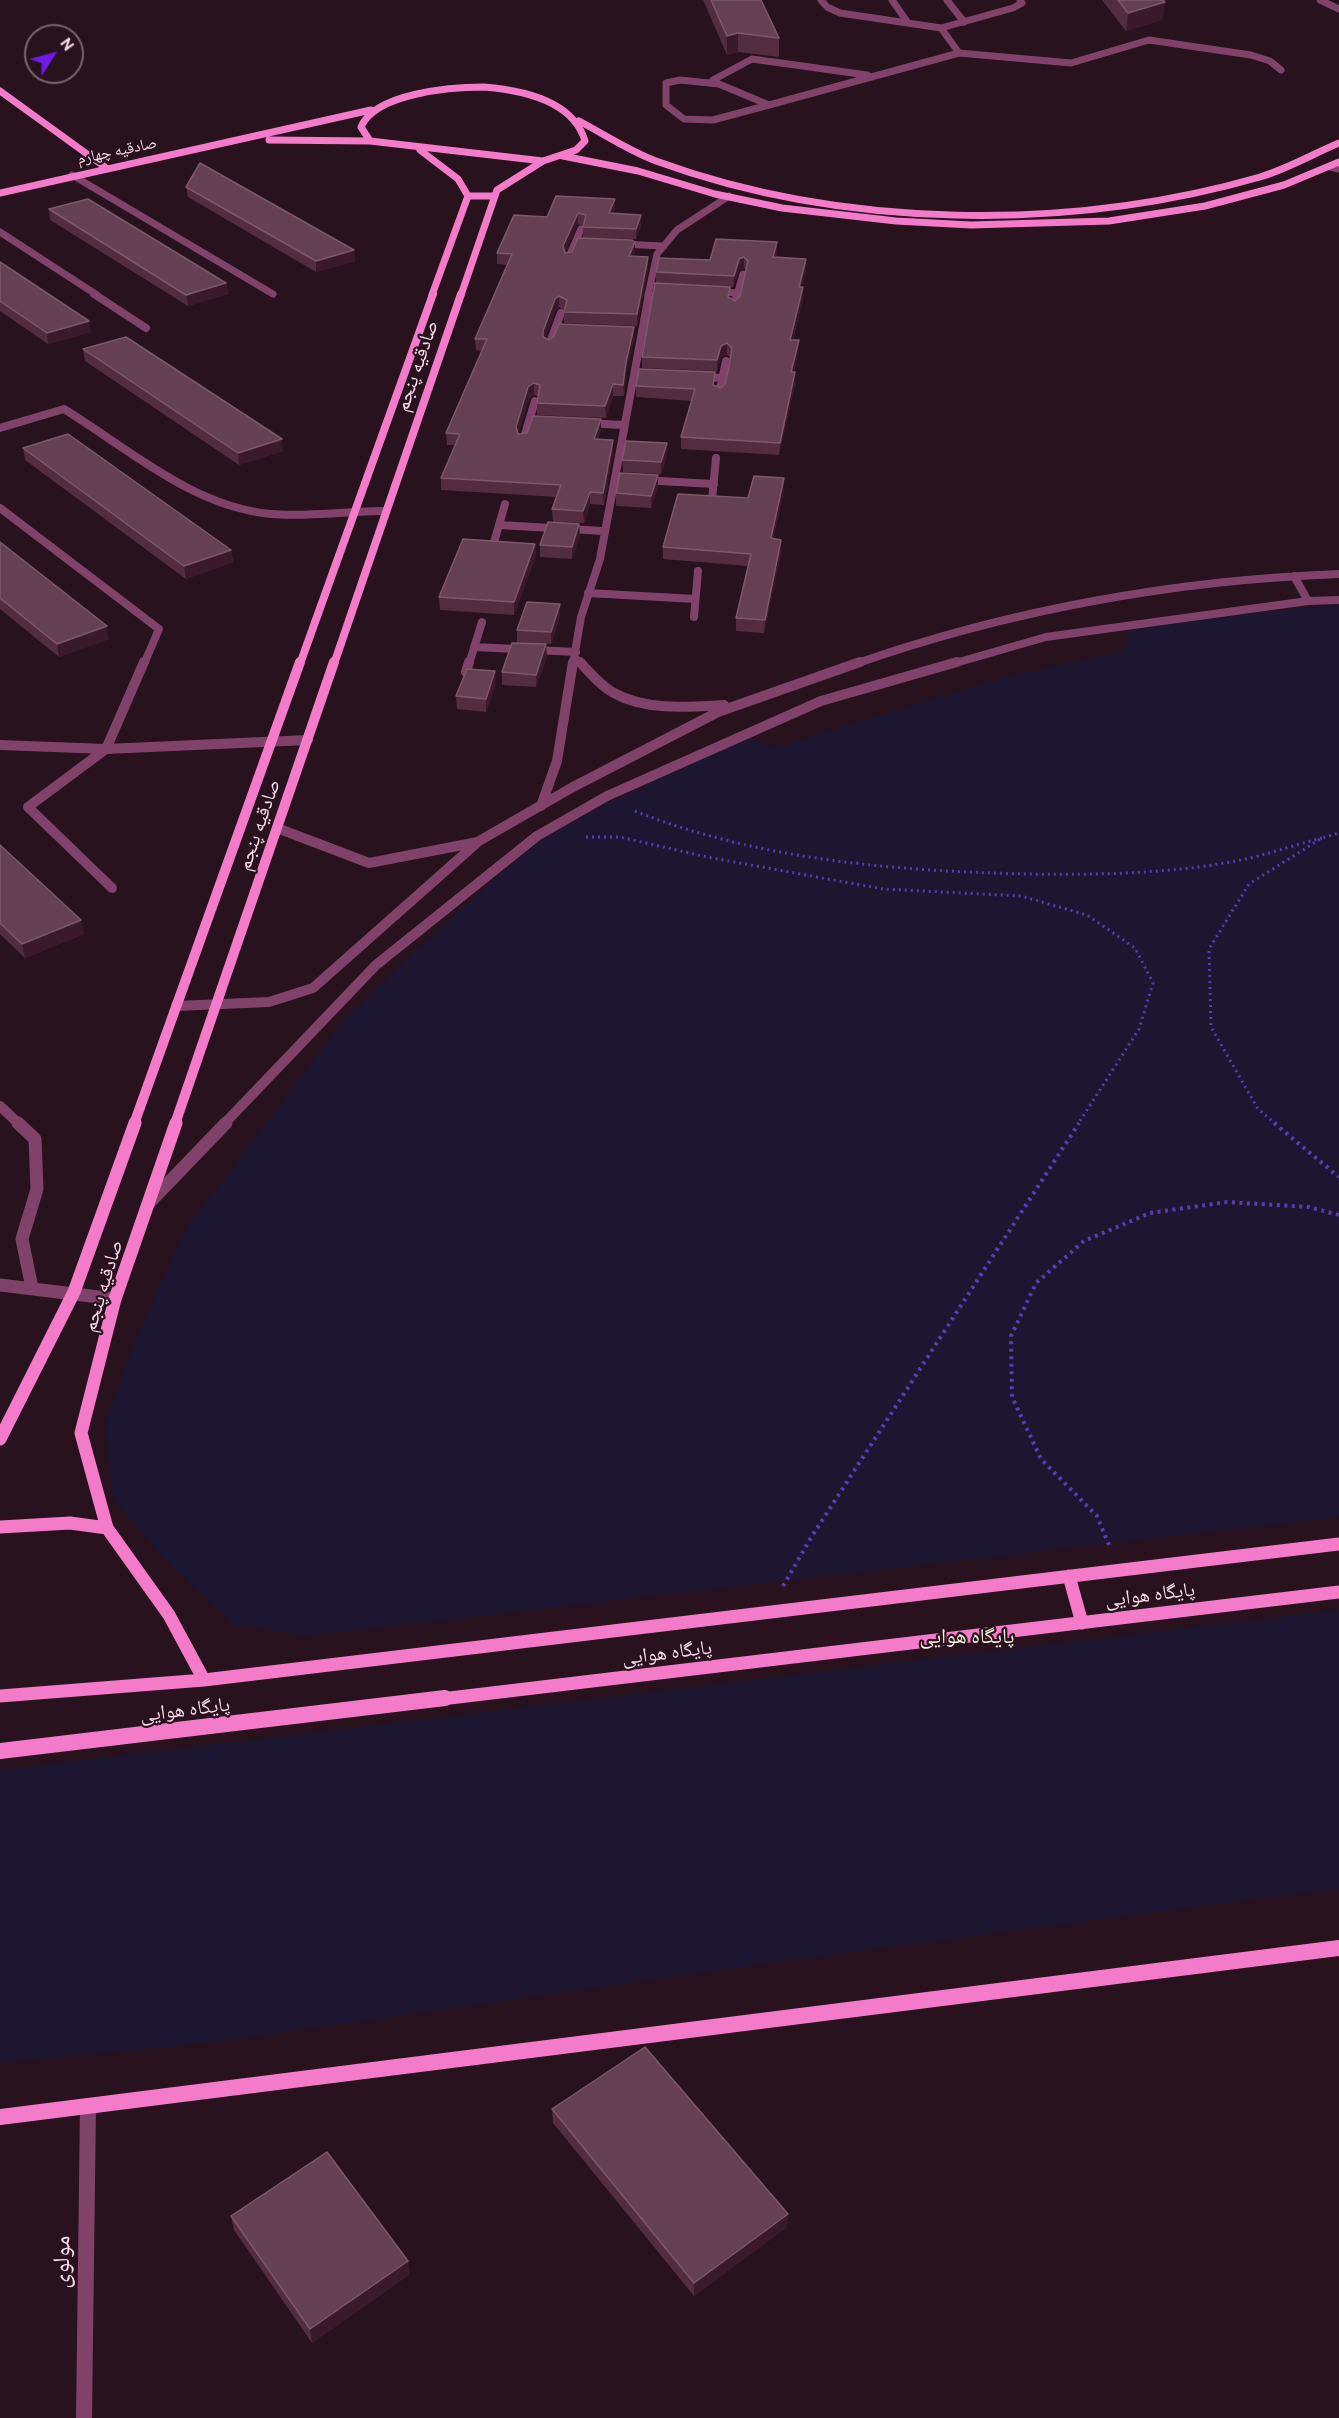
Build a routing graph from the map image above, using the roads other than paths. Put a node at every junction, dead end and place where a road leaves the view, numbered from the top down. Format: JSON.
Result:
{"nodes":[{"id":1,"x":822,"y":0,"type":"edge"},
{"id":2,"x":892,"y":0,"type":"edge"},
{"id":3,"x":947,"y":0,"type":"edge"},
{"id":4,"x":1020,"y":0,"type":"edge"},
{"id":5,"x":1320,"y":0,"type":"edge"},
{"id":6,"x":1339,"y":9,"type":"edge"},
{"id":7,"x":964,"y":22,"type":"junction"},
{"id":8,"x":908,"y":23,"type":"junction"},
{"id":9,"x":941,"y":28,"type":"junction"},
{"id":10,"x":959,"y":53,"type":"junction"},
{"id":11,"x":1281,"y":69,"type":"dead end"},
{"id":12,"x":873,"y":76,"type":"junction"},
{"id":13,"x":713,"y":80,"type":"junction"},
{"id":14,"x":0,"y":91,"type":"edge"},
{"id":15,"x":769,"y":105,"type":"junction"},
{"id":16,"x":374,"y":109,"type":"junction"},
{"id":17,"x":569,"y":114,"type":"junction"},
{"id":18,"x":241,"y":141,"type":"junction"},
{"id":19,"x":370,"y":141,"type":"junction"},
{"id":20,"x":1339,"y":143,"type":"edge"},
{"id":21,"x":417,"y":148,"type":"junction"},
{"id":22,"x":563,"y":156,"type":"junction"},
{"id":23,"x":543,"y":161,"type":"junction"},
{"id":24,"x":1339,"y":162,"type":"edge"},
{"id":25,"x":664,"y":166,"type":"junction"},
{"id":26,"x":105,"y":167,"type":"junction"},
{"id":27,"x":1330,"y":167,"type":"junction"},
{"id":28,"x":1339,"y":169,"type":"edge"},
{"id":29,"x":649,"y":174,"type":"junction"},
{"id":30,"x":72,"y":175,"type":"junction"},
{"id":31,"x":0,"y":193,"type":"edge"},
{"id":32,"x":468,"y":196,"type":"junction"},
{"id":33,"x":494,"y":196,"type":"junction"},
{"id":34,"x":729,"y":196,"type":"junction"},
{"id":35,"x":1061,"y":212,"type":"junction"},
{"id":36,"x":1066,"y":224,"type":"junction"},
{"id":37,"x":581,"y":229,"type":"edge"},
{"id":38,"x":0,"y":232,"type":"edge"},
{"id":39,"x":575,"y":243,"type":"junction"},
{"id":40,"x":586,"y":243,"type":"edge"},
{"id":41,"x":608,"y":244,"type":"edge"},
{"id":42,"x":664,"y":246,"type":"junction"},
{"id":43,"x":568,"y":259,"type":"edge"},
{"id":44,"x":743,"y":274,"type":"edge"},
{"id":45,"x":649,"y":288,"type":"junction"},
{"id":46,"x":660,"y":289,"type":"edge"},
{"id":47,"x":705,"y":291,"type":"edge"},
{"id":48,"x":738,"y":293,"type":"junction"},
{"id":49,"x":273,"y":294,"type":"dead end"},
{"id":50,"x":734,"y":306,"type":"edge"},
{"id":51,"x":561,"y":313,"type":"edge"},
{"id":52,"x":146,"y":328,"type":"dead end"},
{"id":53,"x":555,"y":329,"type":"junction"},
{"id":54,"x":565,"y":329,"type":"edge"},
{"id":55,"x":629,"y":331,"type":"edge"},
{"id":56,"x":640,"y":332,"type":"junction"},
{"id":57,"x":549,"y":345,"type":"edge"},
{"id":58,"x":726,"y":361,"type":"edge"},
{"id":59,"x":632,"y":374,"type":"junction"},
{"id":60,"x":643,"y":374,"type":"edge"},
{"id":61,"x":689,"y":376,"type":"edge"},
{"id":62,"x":723,"y":378,"type":"junction"},
{"id":63,"x":720,"y":394,"type":"edge"},
{"id":64,"x":535,"y":401,"type":"edge"},
{"id":65,"x":529,"y":421,"type":"junction"},
{"id":66,"x":540,"y":422,"type":"edge"},
{"id":67,"x":576,"y":423,"type":"edge"},
{"id":68,"x":623,"y":425,"type":"junction"},
{"id":69,"x":0,"y":428,"type":"edge"},
{"id":70,"x":523,"y":441,"type":"edge"},
{"id":71,"x":716,"y":458,"type":"edge"},
{"id":72,"x":613,"y":478,"type":"junction"},
{"id":73,"x":624,"y":479,"type":"edge"},
{"id":74,"x":636,"y":480,"type":"edge"},
{"id":75,"x":714,"y":484,"type":"junction"},
{"id":76,"x":712,"y":500,"type":"edge"},
{"id":77,"x":505,"y":504,"type":"dead end"},
{"id":78,"x":0,"y":508,"type":"edge"},
{"id":79,"x":355,"y":510,"type":"junction"},
{"id":80,"x":386,"y":511,"type":"junction"},
{"id":81,"x":499,"y":525,"type":"junction"},
{"id":82,"x":604,"y":531,"type":"junction"},
{"id":83,"x":493,"y":546,"type":"edge"},
{"id":84,"x":698,"y":572,"type":"dead end"},
{"id":85,"x":1339,"y":574,"type":"edge"},
{"id":86,"x":1294,"y":576,"type":"junction"},
{"id":87,"x":588,"y":593,"type":"junction"},
{"id":88,"x":695,"y":599,"type":"junction"},
{"id":89,"x":1339,"y":600,"type":"edge"},
{"id":90,"x":1308,"y":601,"type":"junction"},
{"id":91,"x":694,"y":617,"type":"dead end"},
{"id":92,"x":482,"y":622,"type":"dead end"},
{"id":93,"x":474,"y":647,"type":"junction"},
{"id":94,"x":576,"y":656,"type":"junction"},
{"id":95,"x":466,"y":672,"type":"edge"},
{"id":96,"x":738,"y":705,"type":"junction"},
{"id":97,"x":308,"y":740,"type":"junction"},
{"id":98,"x":272,"y":742,"type":"junction"},
{"id":99,"x":0,"y":745,"type":"edge"},
{"id":100,"x":106,"y":749,"type":"junction"},
{"id":101,"x":541,"y":806,"type":"junction"},
{"id":102,"x":277,"y":828,"type":"junction"},
{"id":103,"x":479,"y":842,"type":"junction"},
{"id":104,"x":112,"y":888,"type":"dead end"},
{"id":105,"x":217,"y":1004,"type":"junction"},
{"id":106,"x":176,"y":1006,"type":"junction"},
{"id":107,"x":0,"y":1106,"type":"edge"},
{"id":108,"x":148,"y":1204,"type":"junction"},
{"id":109,"x":0,"y":1285,"type":"edge"},
{"id":110,"x":32,"y":1288,"type":"junction"},
{"id":111,"x":74,"y":1292,"type":"junction"},
{"id":112,"x":115,"y":1299,"type":"junction"},
{"id":113,"x":0,"y":1439,"type":"edge"},
{"id":114,"x":0,"y":1527,"type":"edge"},
{"id":115,"x":108,"y":1528,"type":"junction"},
{"id":116,"x":1339,"y":1544,"type":"edge"},
{"id":117,"x":1069,"y":1576,"type":"junction"},
{"id":118,"x":1339,"y":1592,"type":"edge"},
{"id":119,"x":1082,"y":1623,"type":"junction"},
{"id":120,"x":204,"y":1680,"type":"junction"},
{"id":121,"x":0,"y":1696,"type":"edge"},
{"id":122,"x":0,"y":1751,"type":"edge"},
{"id":123,"x":1339,"y":1948,"type":"edge"},
{"id":124,"x":88,"y":2106,"type":"junction"},
{"id":125,"x":0,"y":2117,"type":"edge"},
{"id":126,"x":84,"y":2418,"type":"edge"}],
"edges":[{"from":1,"to":8,"type":"street"},
{"from":2,"to":8,"type":"street"},
{"from":3,"to":7,"type":"street"},
{"from":4,"to":7,"type":"street"},
{"from":5,"to":6,"type":"street"},
{"from":7,"to":9,"type":"street"},
{"from":8,"to":9,"type":"street"},
{"from":9,"to":10,"type":"street"},
{"from":10,"to":11,"type":"street"},
{"from":10,"to":12,"type":"street"},
{"from":12,"to":13,"type":"street"},
{"from":12,"to":15,"type":"street"},
{"from":13,"to":15,"type":"street"},
{"from":13,"to":15,"type":"street"},
{"from":14,"to":26,"type":"street"},
{"from":16,"to":17,"type":"street"},
{"from":16,"to":18,"type":"street"},
{"from":16,"to":19,"type":"street"},
{"from":17,"to":22,"type":"street"},
{"from":17,"to":25,"type":"street"},
{"from":18,"to":19,"type":"street"},
{"from":18,"to":26,"type":"street","name":"صادقیه چهارم"},
{"from":19,"to":21,"type":"street"},
{"from":20,"to":35,"type":"street"},
{"from":21,"to":23,"type":"street"},
{"from":21,"to":32,"type":"street"},
{"from":22,"to":23,"type":"street"},
{"from":22,"to":29,"type":"street"},
{"from":23,"to":33,"type":"street"},
{"from":24,"to":27,"type":"street"},
{"from":25,"to":29,"type":"street"},
{"from":25,"to":35,"type":"street"},
{"from":26,"to":30,"type":"street","name":"صادقیه چهارم"},
{"from":27,"to":28,"type":"street"},
{"from":27,"to":36,"type":"street"},
{"from":29,"to":34,"type":"street"},
{"from":30,"to":31,"type":"street","name":"صادقیه چهارم"},
{"from":30,"to":49,"type":"street"},
{"from":32,"to":33,"type":"street"},
{"from":32,"to":79,"type":"street","name":"صادقیه پنجم"},
{"from":33,"to":80,"type":"street","name":"صادقیه پنجم"},
{"from":34,"to":36,"type":"street"},
{"from":34,"to":42,"type":"street"},
{"from":35,"to":36,"type":"street"},
{"from":37,"to":39,"type":"street"},
{"from":38,"to":52,"type":"street"},
{"from":39,"to":40,"type":"street"},
{"from":39,"to":43,"type":"street"},
{"from":41,"to":42,"type":"street"},
{"from":42,"to":45,"type":"street"},
{"from":44,"to":48,"type":"street"},
{"from":45,"to":46,"type":"street"},
{"from":45,"to":56,"type":"street"},
{"from":47,"to":48,"type":"street"},
{"from":48,"to":50,"type":"street"},
{"from":51,"to":53,"type":"street"},
{"from":53,"to":54,"type":"street"},
{"from":53,"to":57,"type":"street"},
{"from":55,"to":56,"type":"street"},
{"from":56,"to":59,"type":"street"},
{"from":58,"to":62,"type":"street"},
{"from":59,"to":60,"type":"street"},
{"from":59,"to":68,"type":"street"},
{"from":61,"to":62,"type":"street"},
{"from":62,"to":63,"type":"street"},
{"from":64,"to":65,"type":"street"},
{"from":65,"to":66,"type":"street"},
{"from":65,"to":70,"type":"street"},
{"from":67,"to":68,"type":"street"},
{"from":68,"to":72,"type":"street"},
{"from":69,"to":79,"type":"street"},
{"from":71,"to":75,"type":"street"},
{"from":72,"to":73,"type":"street"},
{"from":72,"to":82,"type":"street"},
{"from":74,"to":75,"type":"street"},
{"from":75,"to":76,"type":"street"},
{"from":77,"to":81,"type":"street"},
{"from":78,"to":100,"type":"street"},
{"from":79,"to":80,"type":"street"},
{"from":79,"to":98,"type":"street","name":"صادقیه پنجم"},
{"from":80,"to":97,"type":"street","name":"صادقیه پنجم"},
{"from":81,"to":82,"type":"street"},
{"from":81,"to":83,"type":"street"},
{"from":82,"to":87,"type":"street"},
{"from":84,"to":88,"type":"street"},
{"from":85,"to":86,"type":"street"},
{"from":86,"to":90,"type":"street"},
{"from":86,"to":96,"type":"street"},
{"from":87,"to":88,"type":"street"},
{"from":87,"to":94,"type":"street"},
{"from":88,"to":91,"type":"street"},
{"from":89,"to":90,"type":"street"},
{"from":90,"to":108,"type":"street"},
{"from":92,"to":93,"type":"street"},
{"from":93,"to":94,"type":"street"},
{"from":93,"to":95,"type":"street"},
{"from":94,"to":96,"type":"street"},
{"from":94,"to":101,"type":"street"},
{"from":96,"to":101,"type":"street"},
{"from":97,"to":98,"type":"street"},
{"from":97,"to":102,"type":"street","name":"صادقیه پنجم"},
{"from":98,"to":100,"type":"street"},
{"from":98,"to":106,"type":"street","name":"صادقیه پنجم"},
{"from":99,"to":100,"type":"street"},
{"from":100,"to":104,"type":"street"},
{"from":101,"to":103,"type":"street"},
{"from":102,"to":103,"type":"street"},
{"from":102,"to":105,"type":"street","name":"صادقیه پنجم"},
{"from":103,"to":105,"type":"street"},
{"from":105,"to":106,"type":"street"},
{"from":105,"to":108,"type":"street","name":"صادقیه پنجم"},
{"from":106,"to":111,"type":"street","name":"صادقیه پنجم"},
{"from":107,"to":110,"type":"street"},
{"from":108,"to":112,"type":"street","name":"صادقیه پنجم"},
{"from":109,"to":110,"type":"street"},
{"from":110,"to":111,"type":"street"},
{"from":111,"to":112,"type":"street"},
{"from":111,"to":113,"type":"street","name":"صادقیه پنجم"},
{"from":112,"to":115,"type":"street","name":"صادقیه پنجم"},
{"from":114,"to":115,"type":"street"},
{"from":115,"to":120,"type":"street","name":"صادقیه پنجم"},
{"from":116,"to":117,"type":"street","name":"پایگاه هوایی"},
{"from":117,"to":119,"type":"street"},
{"from":117,"to":120,"type":"street","name":"پایگاه هوایی"},
{"from":118,"to":119,"type":"street","name":"پایگاه هوایی"},
{"from":119,"to":122,"type":"street","name":"پایگاه هوایی"},
{"from":120,"to":121,"type":"street","name":"پایگاه هوایی"},
{"from":123,"to":124,"type":"street"},
{"from":124,"to":125,"type":"street"},
{"from":124,"to":126,"type":"street","name":"مولوی"}]}
